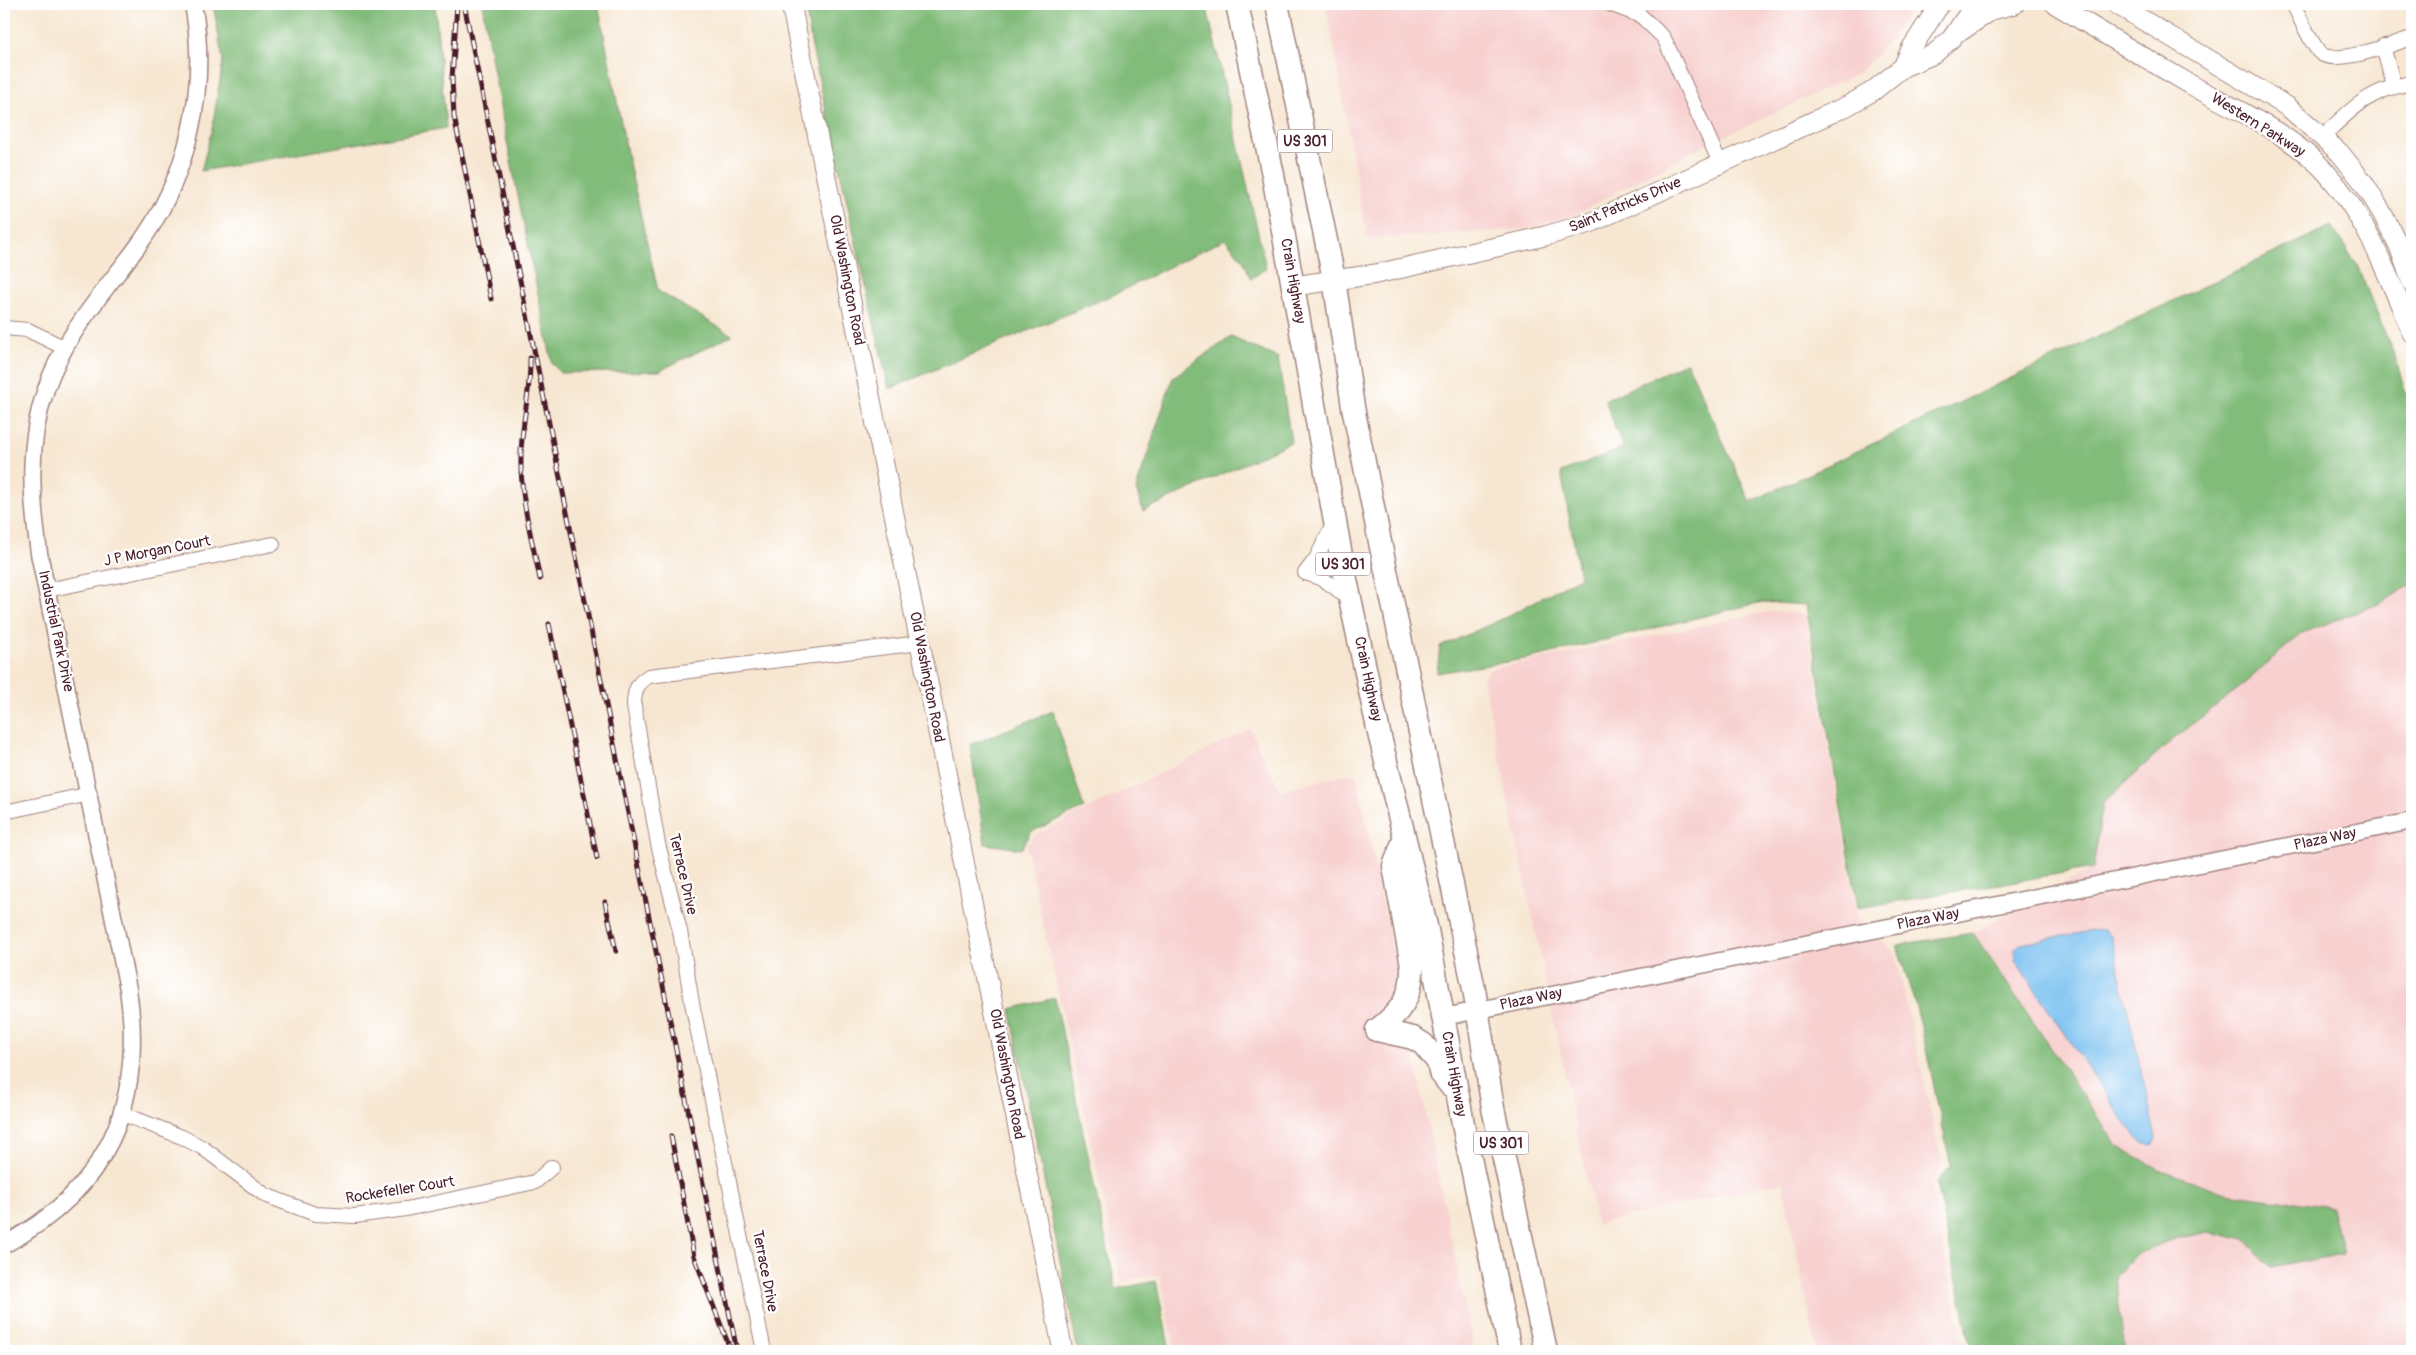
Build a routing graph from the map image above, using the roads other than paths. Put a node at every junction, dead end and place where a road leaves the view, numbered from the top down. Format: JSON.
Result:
{"nodes":[{"id":1,"x":193,"y":4,"type":"edge"},
{"id":2,"x":791,"y":4,"type":"edge"},
{"id":3,"x":1237,"y":4,"type":"edge"},
{"id":4,"x":1277,"y":4,"type":"edge"},
{"id":5,"x":1610,"y":4,"type":"edge"},
{"id":6,"x":1940,"y":4,"type":"edge"},
{"id":7,"x":1974,"y":4,"type":"edge"},
{"id":8,"x":2015,"y":4,"type":"edge"},
{"id":9,"x":2116,"y":4,"type":"edge"},
{"id":10,"x":2293,"y":4,"type":"edge"},
{"id":11,"x":2054,"y":5,"type":"edge"},
{"id":12,"x":1952,"y":38,"type":"junction"},
{"id":13,"x":2412,"y":38,"type":"edge"},
{"id":14,"x":2383,"y":46,"type":"junction"},
{"id":15,"x":1903,"y":67,"type":"junction"},
{"id":16,"x":2412,"y":83,"type":"edge"},
{"id":17,"x":2394,"y":86,"type":"junction"},
{"id":18,"x":2322,"y":137,"type":"junction"},
{"id":19,"x":1720,"y":163,"type":"junction"},
{"id":20,"x":1334,"y":279,"type":"junction"},
{"id":21,"x":2412,"y":283,"type":"edge"},
{"id":22,"x":1294,"y":286,"type":"junction"},
{"id":23,"x":4,"y":328,"type":"edge"},
{"id":24,"x":2412,"y":333,"type":"edge"},
{"id":25,"x":65,"y":348,"type":"junction"},
{"id":26,"x":1335,"y":520,"type":"junction"},
{"id":27,"x":273,"y":544,"type":"dead end"},
{"id":28,"x":47,"y":590,"type":"junction"},
{"id":29,"x":1351,"y":602,"type":"junction"},
{"id":30,"x":920,"y":643,"type":"junction"},
{"id":31,"x":90,"y":794,"type":"junction"},
{"id":32,"x":4,"y":812,"type":"edge"},
{"id":33,"x":2412,"y":821,"type":"edge"},
{"id":34,"x":1404,"y":840,"type":"junction"},
{"id":35,"x":1478,"y":1010,"type":"junction"},
{"id":36,"x":1444,"y":1017,"type":"junction"},
{"id":37,"x":1458,"y":1096,"type":"junction"},
{"id":38,"x":123,"y":1114,"type":"junction"},
{"id":39,"x":552,"y":1167,"type":"dead end"},
{"id":40,"x":4,"y":1245,"type":"edge"},
{"id":41,"x":764,"y":1351,"type":"edge"},
{"id":42,"x":1063,"y":1351,"type":"edge"},
{"id":43,"x":1510,"y":1351,"type":"edge"},
{"id":44,"x":1546,"y":1351,"type":"edge"}],
"edges":[{"from":1,"to":25,"type":"street","name":"Industrial Park Drive"},
{"from":2,"to":30,"type":"main road","name":"Old Washington Road"},
{"from":3,"to":22,"type":"highway","name":"Crain Highway","number":"US 301"},
{"from":4,"to":20,"type":"highway","number":"US 301"},
{"from":5,"to":19,"type":"street"},
{"from":6,"to":15,"type":"main road","name":"Saint Patricks Drive"},
{"from":7,"to":12,"type":"main road","name":"Saint Patricks Drive"},
{"from":8,"to":12,"type":"main road"},
{"from":9,"to":18,"type":"main road","name":"Western Parkway"},
{"from":10,"to":14,"type":"street"},
{"from":11,"to":24,"type":"main road","name":"Western Parkway"},
{"from":12,"to":15,"type":"main road","name":"Saint Patricks Drive"},
{"from":13,"to":14,"type":"street"},
{"from":14,"to":17,"type":"street"},
{"from":15,"to":19,"type":"main road","name":"Saint Patricks Drive"},
{"from":16,"to":17,"type":"street"},
{"from":17,"to":18,"type":"street"},
{"from":18,"to":21,"type":"main road","name":"Western Parkway"},
{"from":19,"to":20,"type":"main road","name":"Saint Patricks Drive"},
{"from":20,"to":22,"type":"main road","name":"Saint Patricks Drive"},
{"from":20,"to":35,"type":"highway","number":"US 301"},
{"from":22,"to":26,"type":"highway","name":"Crain Highway","number":"US 301"},
{"from":23,"to":25,"type":"street"},
{"from":25,"to":28,"type":"street","name":"Industrial Park Drive"},
{"from":26,"to":29,"type":"highway","name":"Crain Highway","number":"US 301"},
{"from":26,"to":29,"type":"street"},
{"from":27,"to":28,"type":"street","name":"J P Morgan Court"},
{"from":28,"to":31,"type":"street","name":"Industrial Park Drive"},
{"from":29,"to":34,"type":"highway","name":"Crain Highway","number":"US 301"},
{"from":30,"to":41,"type":"street","name":"Terrace Drive"},
{"from":30,"to":42,"type":"main road","name":"Old Washington Road"},
{"from":31,"to":32,"type":"street"},
{"from":31,"to":38,"type":"street","name":"Industrial Park Drive"},
{"from":33,"to":35,"type":"street","name":"Plaza Way"},
{"from":34,"to":36,"type":"highway","name":"Crain Highway","number":"US 301"},
{"from":34,"to":37,"type":"highway"},
{"from":35,"to":36,"type":"street","name":"Plaza Way"},
{"from":35,"to":44,"type":"highway","number":"US 301"},
{"from":36,"to":37,"type":"highway","name":"Crain Highway","number":"US 301"},
{"from":37,"to":43,"type":"highway","name":"Crain Highway","number":"US 301"},
{"from":38,"to":39,"type":"street","name":"Rockefeller Court"},
{"from":38,"to":40,"type":"street","name":"Industrial Park Drive"}]}
